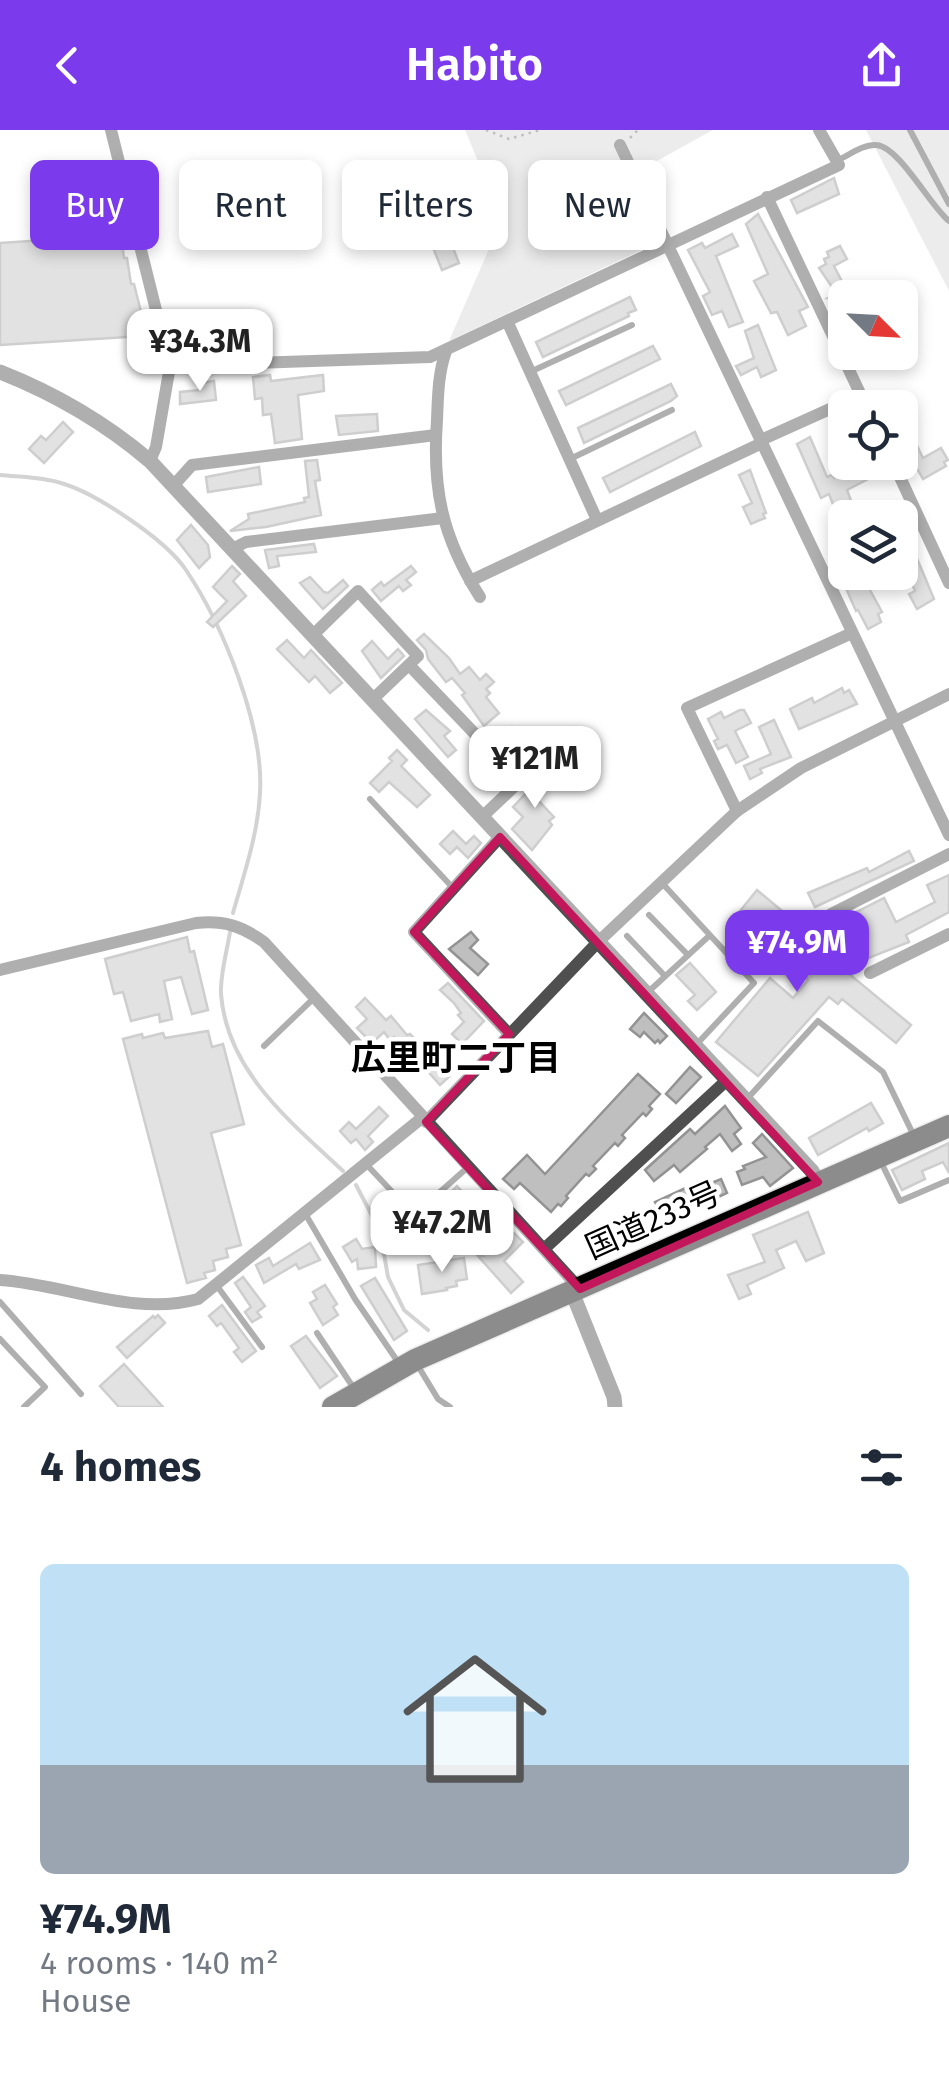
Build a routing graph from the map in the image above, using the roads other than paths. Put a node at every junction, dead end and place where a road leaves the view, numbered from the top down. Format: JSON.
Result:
{"nodes":[{"id":1,"x":111,"y":130,"type":"edge"},
{"id":2,"x":819,"y":130,"type":"edge"},
{"id":3,"x":910,"y":130,"type":"edge"},
{"id":4,"x":624,"y":142,"type":"road end"},
{"id":5,"x":837,"y":161,"type":"junction"},
{"id":6,"x":767,"y":197,"type":"junction"},
{"id":7,"x":949,"y":204,"type":"edge"},
{"id":8,"x":949,"y":221,"type":"edge"},
{"id":9,"x":668,"y":246,"type":"junction"},
{"id":10,"x":508,"y":322,"type":"junction"},
{"id":11,"x":632,"y":326,"type":"dead end"},
{"id":12,"x":446,"y":351,"type":"junction"},
{"id":13,"x":170,"y":366,"type":"junction"},
{"id":14,"x":0,"y":372,"type":"edge"},
{"id":15,"x":530,"y":372,"type":"junction"},
{"id":16,"x":859,"y":390,"type":"edge"},
{"id":17,"x":672,"y":410,"type":"dead end"},
{"id":18,"x":828,"y":415,"type":"edge"},
{"id":19,"x":436,"y":435,"type":"junction"},
{"id":20,"x":761,"y":442,"type":"junction"},
{"id":21,"x":570,"y":459,"type":"junction"},
{"id":22,"x":150,"y":461,"type":"junction"},
{"id":23,"x":900,"y":480,"type":"edge"},
{"id":24,"x":174,"y":485,"type":"junction"},
{"id":25,"x":443,"y":518,"type":"junction"},
{"id":26,"x":597,"y":520,"type":"junction"},
{"id":27,"x":234,"y":548,"type":"junction"},
{"id":28,"x":470,"y":582,"type":"junction"},
{"id":29,"x":949,"y":583,"type":"edge"},
{"id":30,"x":480,"y":597,"type":"dead end"},
{"id":31,"x":852,"y":632,"type":"junction"},
{"id":32,"x":312,"y":636,"type":"junction"},
{"id":33,"x":409,"y":665,"type":"junction"},
{"id":34,"x":949,"y":694,"type":"edge"},
{"id":35,"x":373,"y":699,"type":"junction"},
{"id":36,"x":894,"y":721,"type":"junction"},
{"id":37,"x":543,"y":759,"type":"dead end"},
{"id":38,"x":520,"y":781,"type":"junction"},
{"id":39,"x":370,"y":798,"type":"dead end"},
{"id":40,"x":737,"y":811,"type":"junction"},
{"id":41,"x":482,"y":817,"type":"junction"},
{"id":42,"x":949,"y":835,"type":"edge"},
{"id":43,"x":500,"y":837,"type":"junction"},
{"id":44,"x":949,"y":854,"type":"edge"},
{"id":45,"x":662,"y":882,"type":"junction"},
{"id":46,"x":454,"y":888,"type":"junction"},
{"id":47,"x":649,"y":914,"type":"dead end"},
{"id":48,"x":831,"y":914,"type":"dead end"},
{"id":49,"x":949,"y":934,"type":"edge"},
{"id":50,"x":627,"y":936,"type":"dead end"},
{"id":51,"x":709,"y":936,"type":"junction"},
{"id":52,"x":598,"y":942,"type":"junction"},
{"id":53,"x":688,"y":955,"type":"junction"},
{"id":54,"x":0,"y":970,"type":"edge"},
{"id":55,"x":870,"y":973,"type":"dead end"},
{"id":56,"x":665,"y":976,"type":"junction"},
{"id":57,"x":646,"y":994,"type":"junction"},
{"id":58,"x":314,"y":998,"type":"junction"},
{"id":59,"x":509,"y":1034,"type":"junction"},
{"id":60,"x":264,"y":1046,"type":"dead end"},
{"id":61,"x":695,"y":1046,"type":"junction"},
{"id":62,"x":727,"y":1080,"type":"junction"},
{"id":63,"x":746,"y":1100,"type":"junction"},
{"id":64,"x":424,"y":1120,"type":"junction"},
{"id":65,"x":949,"y":1126,"type":"edge"},
{"id":66,"x":916,"y":1140,"type":"junction"},
{"id":67,"x":878,"y":1156,"type":"junction"},
{"id":68,"x":366,"y":1164,"type":"junction"},
{"id":69,"x":468,"y":1167,"type":"junction"},
{"id":70,"x":949,"y":1180,"type":"edge"},
{"id":71,"x":818,"y":1182,"type":"junction"},
{"id":72,"x":306,"y":1214,"type":"junction"},
{"id":73,"x":544,"y":1249,"type":"junction"},
{"id":74,"x":0,"y":1280,"type":"edge"},
{"id":75,"x":216,"y":1286,"type":"junction"},
{"id":76,"x":576,"y":1290,"type":"junction"},
{"id":77,"x":0,"y":1302,"type":"edge"},
{"id":78,"x":316,"y":1332,"type":"dead end"},
{"id":79,"x":0,"y":1339,"type":"edge"},
{"id":80,"x":262,"y":1347,"type":"dead end"},
{"id":81,"x":408,"y":1364,"type":"junction"},
{"id":82,"x":357,"y":1392,"type":"junction"},
{"id":83,"x":81,"y":1394,"type":"dead end"},
{"id":84,"x":24,"y":1407,"type":"edge"},
{"id":85,"x":333,"y":1407,"type":"edge"},
{"id":86,"x":450,"y":1407,"type":"edge"},
{"id":87,"x":615,"y":1407,"type":"edge"}],
"edges":[{"from":1,"to":13,"type":"street"},
{"from":2,"to":5,"type":"street"},
{"from":3,"to":7,"type":"lane"},
{"from":4,"to":9,"type":"street"},
{"from":5,"to":6,"type":"street"},
{"from":5,"to":8,"type":"lane"},
{"from":6,"to":9,"type":"street"},
{"from":6,"to":16,"type":"street"},
{"from":9,"to":10,"type":"street"},
{"from":9,"to":20,"type":"street"},
{"from":10,"to":12,"type":"street"},
{"from":10,"to":15,"type":"street"},
{"from":11,"to":15,"type":"lane"},
{"from":12,"to":13,"type":"street"},
{"from":12,"to":19,"type":"street"},
{"from":13,"to":22,"type":"street"},
{"from":14,"to":22,"type":"street"},
{"from":15,"to":21,"type":"street"},
{"from":17,"to":21,"type":"lane"},
{"from":18,"to":20,"type":"street"},
{"from":19,"to":24,"type":"street"},
{"from":19,"to":25,"type":"street"},
{"from":20,"to":26,"type":"street"},
{"from":20,"to":31,"type":"street"},
{"from":21,"to":26,"type":"street"},
{"from":22,"to":24,"type":"street"},
{"from":23,"to":29,"type":"street"},
{"from":24,"to":27,"type":"street"},
{"from":25,"to":27,"type":"street"},
{"from":25,"to":28,"type":"street"},
{"from":26,"to":28,"type":"street"},
{"from":27,"to":32,"type":"street"},
{"from":28,"to":30,"type":"street"},
{"from":31,"to":36,"type":"street"},
{"from":31,"to":40,"type":"street"},
{"from":32,"to":33,"type":"street"},
{"from":32,"to":35,"type":"street"},
{"from":33,"to":35,"type":"street"},
{"from":33,"to":38,"type":"street"},
{"from":34,"to":36,"type":"street"},
{"from":35,"to":41,"type":"street"},
{"from":36,"to":40,"type":"street"},
{"from":36,"to":42,"type":"street"},
{"from":37,"to":38,"type":"street"},
{"from":38,"to":41,"type":"street"},
{"from":39,"to":46,"type":"lane"},
{"from":40,"to":45,"type":"street"},
{"from":41,"to":43,"type":"street"},
{"from":43,"to":46,"type":"street"},
{"from":43,"to":52,"type":"street"},
{"from":44,"to":48,"type":"street"},
{"from":45,"to":51,"type":"lane"},
{"from":45,"to":52,"type":"street"},
{"from":46,"to":59,"type":"street"},
{"from":47,"to":53,"type":"lane"},
{"from":49,"to":55,"type":"street"},
{"from":50,"to":56,"type":"lane"},
{"from":51,"to":53,"type":"lane"},
{"from":51,"to":61,"type":"lane"},
{"from":52,"to":57,"type":"street"},
{"from":52,"to":59,"type":"street"},
{"from":53,"to":56,"type":"lane"},
{"from":54,"to":58,"type":"street"},
{"from":56,"to":57,"type":"lane"},
{"from":57,"to":61,"type":"street"},
{"from":58,"to":60,"type":"lane"},
{"from":58,"to":64,"type":"street"},
{"from":59,"to":64,"type":"street"},
{"from":61,"to":62,"type":"street"},
{"from":62,"to":63,"type":"street"},
{"from":62,"to":73,"type":"street"},
{"from":63,"to":66,"type":"lane"},
{"from":63,"to":71,"type":"street"},
{"from":64,"to":68,"type":"street"},
{"from":64,"to":69,"type":"street"},
{"from":65,"to":66,"type":"highway","name":"国道233号"},
{"from":66,"to":67,"type":"highway","name":"国道233号"},
{"from":67,"to":70,"type":"lane"},
{"from":67,"to":71,"type":"highway","name":"国道233号"},
{"from":68,"to":69,"type":"lane"},
{"from":68,"to":72,"type":"street"},
{"from":69,"to":73,"type":"street"},
{"from":71,"to":76,"type":"highway","name":"国道233号"},
{"from":72,"to":75,"type":"street"},
{"from":72,"to":81,"type":"lane"},
{"from":73,"to":76,"type":"street"},
{"from":74,"to":75,"type":"street"},
{"from":75,"to":80,"type":"lane"},
{"from":76,"to":81,"type":"highway","name":"国道233号"},
{"from":76,"to":87,"type":"street"},
{"from":77,"to":83,"type":"lane"},
{"from":78,"to":82,"type":"lane"},
{"from":79,"to":84,"type":"lane"},
{"from":81,"to":82,"type":"highway","name":"国道233号"},
{"from":81,"to":86,"type":"lane"},
{"from":82,"to":85,"type":"highway","name":"国道233号"}]}
